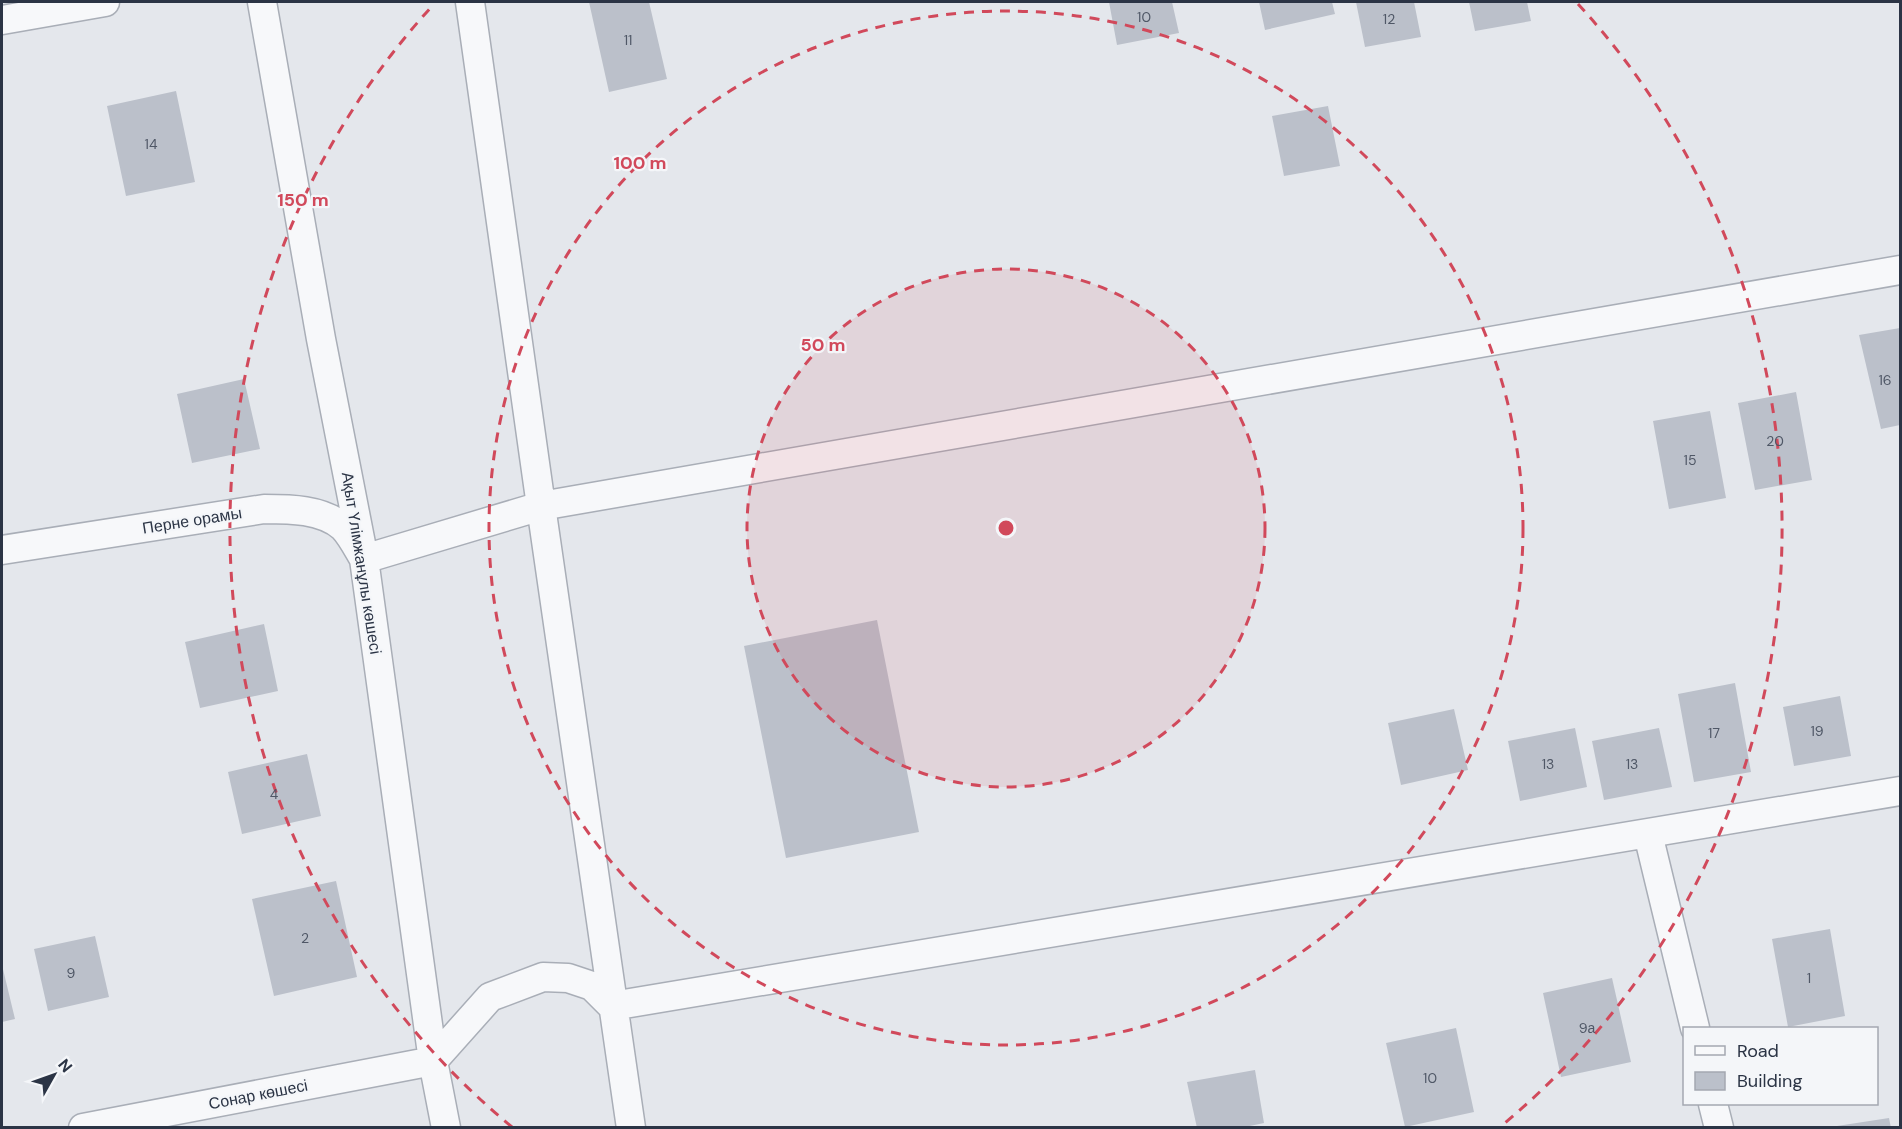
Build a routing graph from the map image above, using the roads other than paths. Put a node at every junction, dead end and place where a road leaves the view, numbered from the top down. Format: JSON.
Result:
{"nodes":[{"id":1,"x":105,"y":2,"type":"edge"},
{"id":2,"x":262,"y":2,"type":"edge"},
{"id":3,"x":470,"y":2,"type":"edge"},
{"id":4,"x":2,"y":20,"type":"edge"},
{"id":5,"x":1900,"y":270,"type":"edge"},
{"id":6,"x":541,"y":506,"type":"junction"},
{"id":7,"x":2,"y":550,"type":"edge"},
{"id":8,"x":364,"y":559,"type":"junction"},
{"id":9,"x":1900,"y":791,"type":"edge"},
{"id":10,"x":1648,"y":834,"type":"junction"},
{"id":11,"x":612,"y":1006,"type":"junction"},
{"id":12,"x":1695,"y":1027,"type":"edge"},
{"id":13,"x":434,"y":1061,"type":"junction"},
{"id":14,"x":1713,"y":1105,"type":"edge"},
{"id":15,"x":82,"y":1128,"type":"edge"},
{"id":16,"x":446,"y":1128,"type":"edge"},
{"id":17,"x":631,"y":1128,"type":"edge"},
{"id":18,"x":1719,"y":1128,"type":"edge"}],
"edges":[{"from":1,"to":4,"type":"street"},
{"from":2,"to":8,"type":"street","name":"Ақыт Үлімжанұлы көшесі"},
{"from":3,"to":6,"type":"street"},
{"from":5,"to":6,"type":"street"},
{"from":6,"to":8,"type":"street"},
{"from":6,"to":11,"type":"street"},
{"from":7,"to":8,"type":"street","name":"Перне орамы"},
{"from":8,"to":13,"type":"street","name":"Ақыт Үлімжанұлы көшесі"},
{"from":9,"to":10,"type":"street"},
{"from":10,"to":11,"type":"street"},
{"from":10,"to":12,"type":"street"},
{"from":11,"to":13,"type":"street"},
{"from":11,"to":17,"type":"street"},
{"from":13,"to":15,"type":"street","name":"Сонар көшесі"},
{"from":13,"to":16,"type":"street","name":"Ақыт Үлімжанұлы көшесі"},
{"from":14,"to":18,"type":"street"}]}
